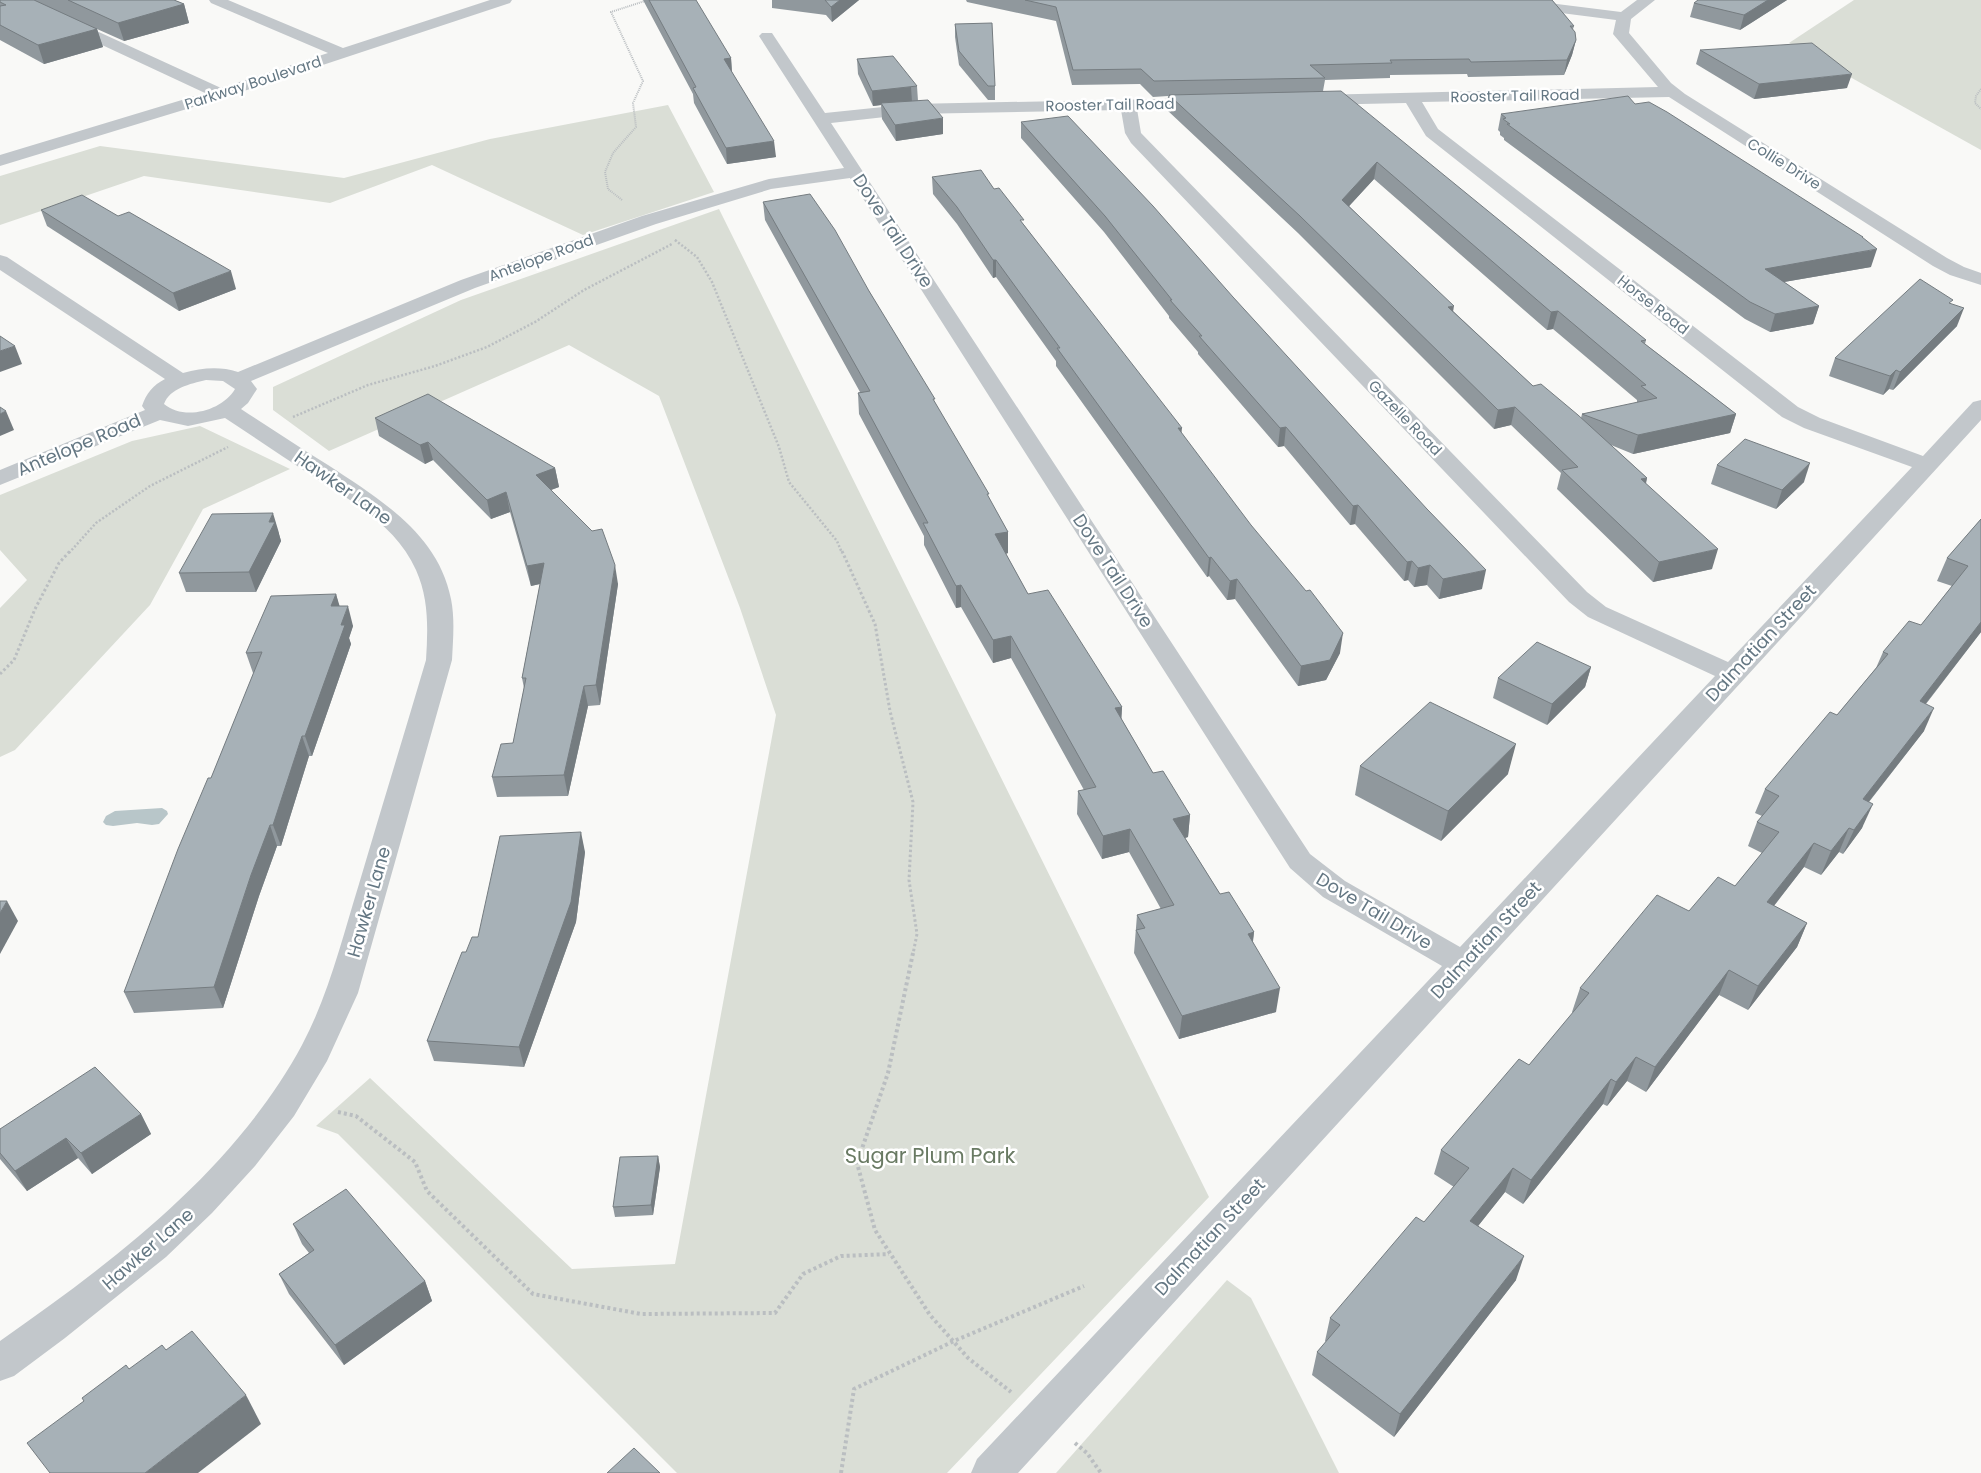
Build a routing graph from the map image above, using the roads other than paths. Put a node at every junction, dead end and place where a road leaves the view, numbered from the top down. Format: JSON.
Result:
{"nodes":[{"id":1,"x":17,"y":0,"type":"edge"},
{"id":2,"x":216,"y":0,"type":"edge"},
{"id":3,"x":504,"y":0,"type":"edge"},
{"id":4,"x":1648,"y":0,"type":"edge"},
{"id":5,"x":1504,"y":3,"type":"edge"},
{"id":6,"x":1624,"y":17,"type":"junction"},
{"id":7,"x":767,"y":36,"type":"dead end"},
{"id":8,"x":343,"y":54,"type":"junction"},
{"id":9,"x":1671,"y":92,"type":"junction"},
{"id":10,"x":220,"y":94,"type":"junction"},
{"id":11,"x":1411,"y":98,"type":"junction"},
{"id":12,"x":1304,"y":101,"type":"edge"},
{"id":13,"x":1226,"y":102,"type":"edge"},
{"id":14,"x":1128,"y":104,"type":"junction"},
{"id":15,"x":820,"y":119,"type":"junction"},
{"id":16,"x":0,"y":162,"type":"edge"},
{"id":17,"x":855,"y":172,"type":"junction"},
{"id":18,"x":0,"y":261,"type":"edge"},
{"id":19,"x":1981,"y":279,"type":"edge"},
{"id":20,"x":238,"y":379,"type":"junction"},
{"id":21,"x":180,"y":380,"type":"junction"},
{"id":22,"x":1981,"y":407,"type":"edge"},
{"id":23,"x":226,"y":409,"type":"junction"},
{"id":24,"x":158,"y":413,"type":"junction"},
{"id":25,"x":1927,"y":464,"type":"junction"},
{"id":26,"x":0,"y":478,"type":"edge"},
{"id":27,"x":1732,"y":674,"type":"junction"},
{"id":28,"x":1463,"y":964,"type":"junction"},
{"id":29,"x":0,"y":1363,"type":"edge"},
{"id":30,"x":991,"y":1473,"type":"edge"}],
"edges":[{"from":1,"to":10,"type":"street"},
{"from":2,"to":8,"type":"street"},
{"from":3,"to":8,"type":"street","name":"Parkway Boulevard"},
{"from":4,"to":6,"type":"street"},
{"from":5,"to":6,"type":"street"},
{"from":6,"to":9,"type":"street","name":"Collie Drive"},
{"from":7,"to":15,"type":"street","name":"Dove Tail Drive"},
{"from":8,"to":10,"type":"street","name":"Parkway Boulevard"},
{"from":9,"to":11,"type":"street","name":"Rooster Tail Road"},
{"from":9,"to":19,"type":"street","name":"Collie Drive"},
{"from":10,"to":16,"type":"street","name":"Parkway Boulevard"},
{"from":11,"to":12,"type":"street","name":"Rooster Tail Road"},
{"from":11,"to":25,"type":"street","name":"Horse Road"},
{"from":13,"to":14,"type":"street","name":"Rooster Tail Road"},
{"from":14,"to":15,"type":"street","name":"Rooster Tail Road"},
{"from":14,"to":27,"type":"street","name":"Gazelle Road"},
{"from":15,"to":17,"type":"street","name":"Dove Tail Drive"},
{"from":17,"to":20,"type":"street","name":"Antelope Road"},
{"from":17,"to":28,"type":"street","name":"Dove Tail Drive"},
{"from":18,"to":21,"type":"street"},
{"from":20,"to":21,"type":"street"},
{"from":20,"to":23,"type":"street"},
{"from":21,"to":24,"type":"street"},
{"from":22,"to":25,"type":"street","name":"Dalmatian Street"},
{"from":23,"to":24,"type":"street"},
{"from":23,"to":29,"type":"street","name":"Hawker Lane"},
{"from":24,"to":26,"type":"street","name":"Antelope Road"},
{"from":25,"to":27,"type":"street","name":"Dalmatian Street"},
{"from":27,"to":28,"type":"street","name":"Dalmatian Street"},
{"from":28,"to":30,"type":"street","name":"Dalmatian Street"}]}
